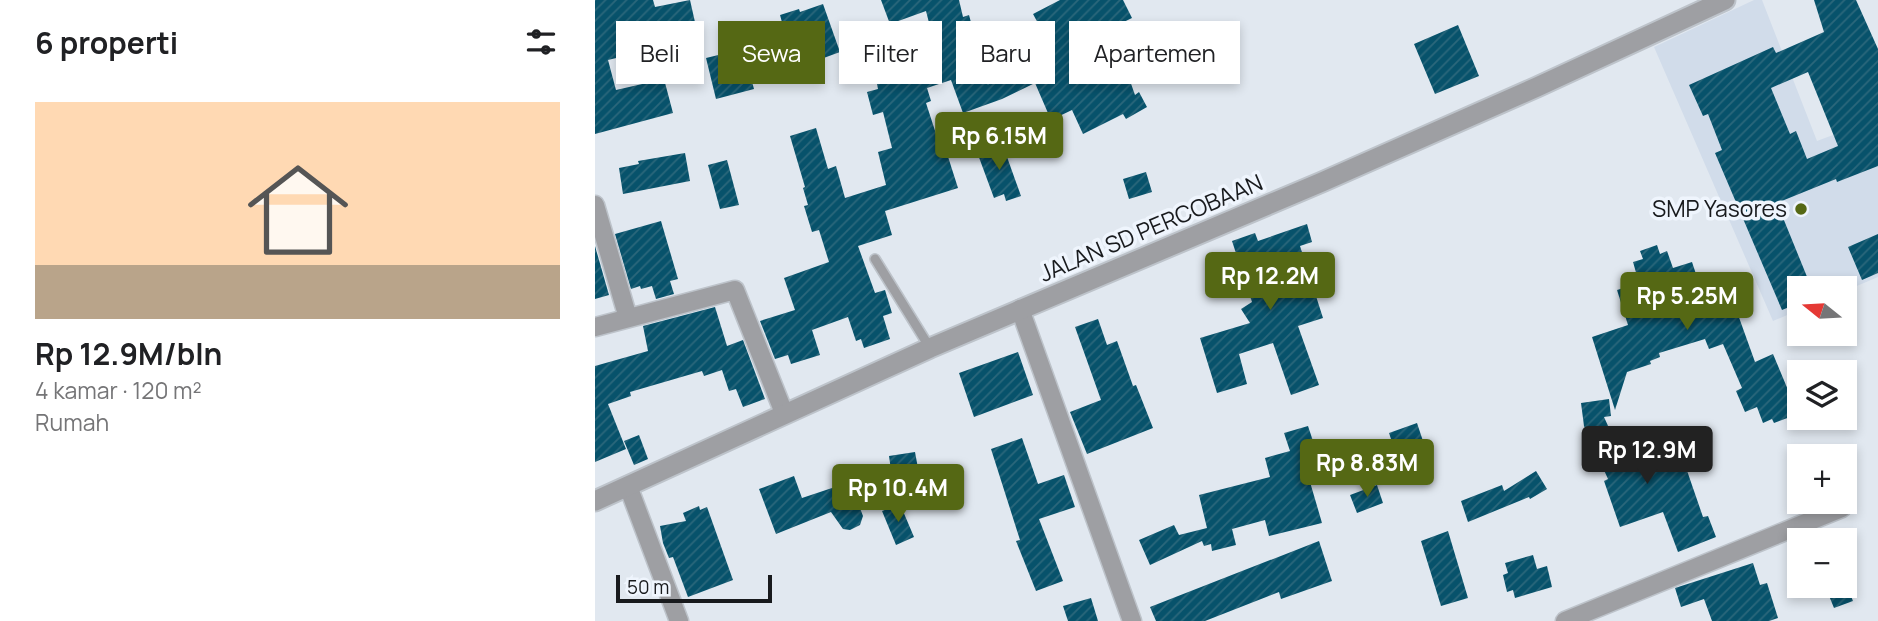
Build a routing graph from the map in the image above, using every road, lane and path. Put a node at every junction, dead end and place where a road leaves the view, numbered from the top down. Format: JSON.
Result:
{"nodes":[{"id":1,"x":1725,"y":0,"type":"edge"},
{"id":2,"x":595,"y":205,"type":"edge"},
{"id":3,"x":876,"y":259,"type":"dead end"},
{"id":4,"x":1020,"y":309,"type":"junction"},
{"id":5,"x":628,"y":318,"type":"junction"},
{"id":6,"x":595,"y":327,"type":"edge"},
{"id":7,"x":930,"y":348,"type":"junction"},
{"id":8,"x":784,"y":413,"type":"junction"},
{"id":9,"x":628,"y":486,"type":"junction"},
{"id":10,"x":595,"y":501,"type":"edge"},
{"id":11,"x":1827,"y":514,"type":"edge"},
{"id":12,"x":678,"y":621,"type":"edge"},
{"id":13,"x":1132,"y":621,"type":"edge"},
{"id":14,"x":1565,"y":621,"type":"edge"}],
"edges":[{"from":1,"to":4,"type":"street","name":"JALAN SD PERCOBAAN"},
{"from":2,"to":5,"type":"street"},
{"from":3,"to":7,"type":"lane"},
{"from":4,"to":7,"type":"street","name":"JALAN SD PERCOBAAN"},
{"from":4,"to":13,"type":"street"},
{"from":5,"to":6,"type":"street"},
{"from":5,"to":8,"type":"street"},
{"from":7,"to":8,"type":"street","name":"JALAN SD PERCOBAAN"},
{"from":8,"to":9,"type":"street","name":"JALAN SD PERCOBAAN"},
{"from":9,"to":10,"type":"street","name":"JALAN SD PERCOBAAN"},
{"from":9,"to":12,"type":"street"},
{"from":11,"to":14,"type":"street"}]}
